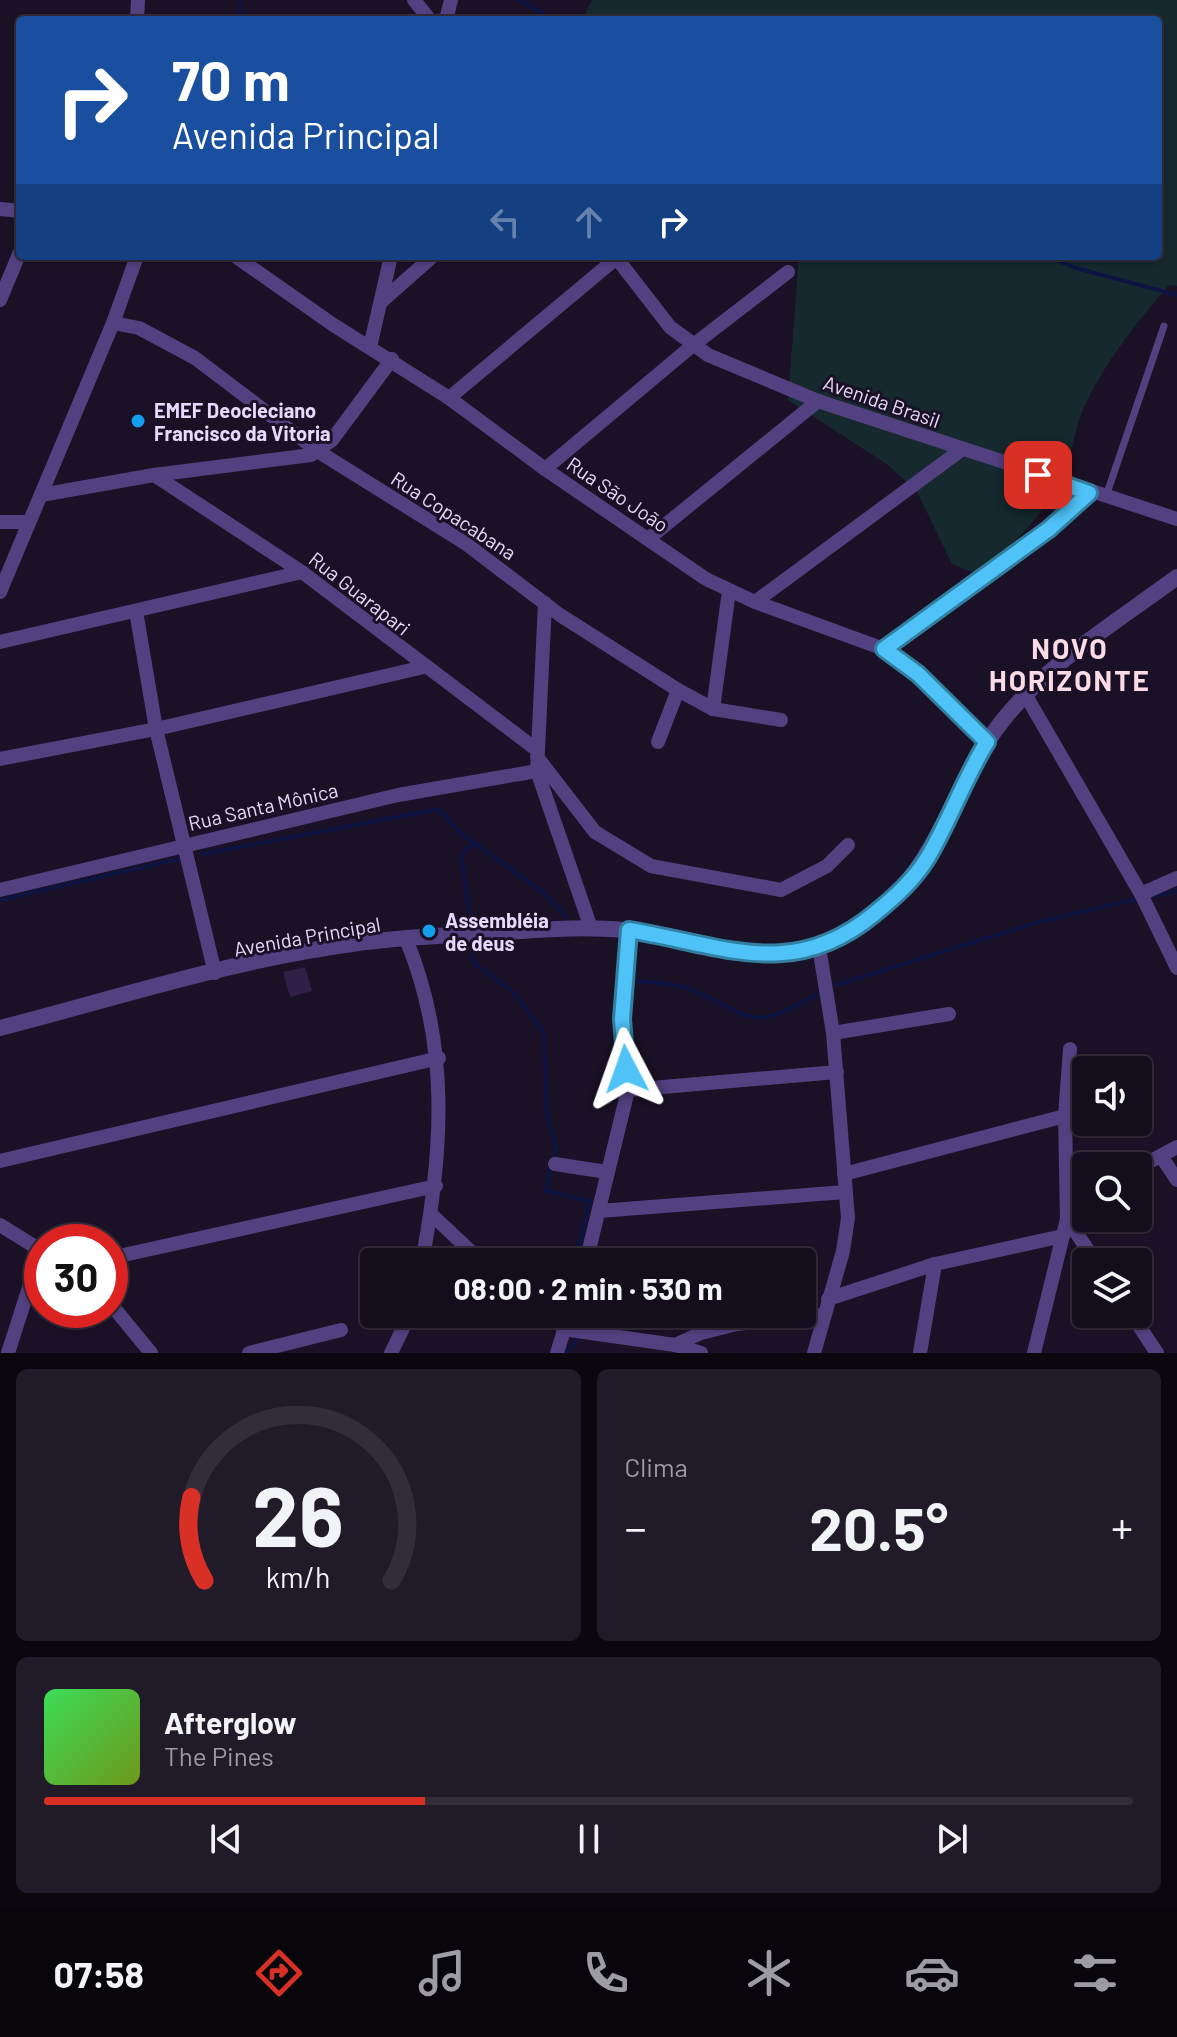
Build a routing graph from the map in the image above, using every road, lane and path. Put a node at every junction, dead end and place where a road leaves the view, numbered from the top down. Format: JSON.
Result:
{"nodes":[{"id":1,"x":414,"y":0,"type":"edge"},
{"id":2,"x":427,"y":16,"type":"edge"},
{"id":3,"x":17,"y":260,"type":"edge"},
{"id":4,"x":136,"y":260,"type":"edge"},
{"id":5,"x":241,"y":260,"type":"edge"},
{"id":6,"x":390,"y":260,"type":"edge"},
{"id":7,"x":428,"y":260,"type":"edge"},
{"id":8,"x":613,"y":260,"type":"edge"},
{"id":9,"x":619,"y":260,"type":"edge"},
{"id":10,"x":788,"y":272,"type":"dead end"},
{"id":11,"x":0,"y":300,"type":"edge"},
{"id":12,"x":381,"y":302,"type":"junction"},
{"id":13,"x":113,"y":323,"type":"junction"},
{"id":14,"x":1164,"y":326,"type":"dead end"},
{"id":15,"x":692,"y":346,"type":"junction"},
{"id":16,"x":370,"y":347,"type":"junction"},
{"id":17,"x":392,"y":359,"type":"junction"},
{"id":18,"x":449,"y":398,"type":"junction"},
{"id":19,"x":818,"y":401,"type":"junction"},
{"id":20,"x":961,"y":450,"type":"junction"},
{"id":21,"x":319,"y":452,"type":"junction"},
{"id":22,"x":545,"y":469,"type":"junction"},
{"id":23,"x":154,"y":475,"type":"junction"},
{"id":24,"x":1089,"y":493,"type":"junction"},
{"id":25,"x":41,"y":495,"type":"junction"},
{"id":26,"x":1105,"y":498,"type":"junction"},
{"id":27,"x":1177,"y":519,"type":"edge"},
{"id":28,"x":0,"y":522,"type":"edge"},
{"id":29,"x":29,"y":522,"type":"junction"},
{"id":30,"x":648,"y":539,"type":"junction"},
{"id":31,"x":302,"y":572,"type":"junction"},
{"id":32,"x":1177,"y":577,"type":"edge"},
{"id":33,"x":729,"y":591,"type":"junction"},
{"id":34,"x":0,"y":592,"type":"edge"},
{"id":35,"x":755,"y":602,"type":"junction"},
{"id":36,"x":545,"y":603,"type":"junction"},
{"id":37,"x":136,"y":611,"type":"junction"},
{"id":38,"x":0,"y":642,"type":"edge"},
{"id":39,"x":884,"y":649,"type":"junction"},
{"id":40,"x":424,"y":667,"type":"junction"},
{"id":41,"x":678,"y":690,"type":"junction"},
{"id":42,"x":1025,"y":694,"type":"junction"},
{"id":43,"x":713,"y":709,"type":"junction"},
{"id":44,"x":781,"y":720,"type":"dead end"},
{"id":45,"x":156,"y":729,"type":"junction"},
{"id":46,"x":658,"y":742,"type":"dead end"},
{"id":47,"x":987,"y":742,"type":"junction"},
{"id":48,"x":0,"y":759,"type":"edge"},
{"id":49,"x":537,"y":759,"type":"junction"},
{"id":50,"x":186,"y":845,"type":"junction"},
{"id":51,"x":848,"y":845,"type":"dead end"},
{"id":52,"x":1177,"y":878,"type":"edge"},
{"id":53,"x":0,"y":890,"type":"edge"},
{"id":54,"x":1141,"y":894,"type":"junction"},
{"id":55,"x":591,"y":928,"type":"junction"},
{"id":56,"x":629,"y":930,"type":"junction"},
{"id":57,"x":406,"y":939,"type":"junction"},
{"id":58,"x":819,"y":947,"type":"junction"},
{"id":59,"x":1177,"y":968,"type":"edge"},
{"id":60,"x":215,"y":973,"type":"junction"},
{"id":61,"x":949,"y":1014,"type":"dead end"},
{"id":62,"x":0,"y":1028,"type":"edge"},
{"id":63,"x":833,"y":1033,"type":"junction"},
{"id":64,"x":1070,"y":1049,"type":"dead end"},
{"id":65,"x":439,"y":1058,"type":"junction"},
{"id":66,"x":837,"y":1072,"type":"junction"},
{"id":67,"x":628,"y":1090,"type":"junction"},
{"id":68,"x":1065,"y":1116,"type":"junction"},
{"id":69,"x":1177,"y":1147,"type":"edge"},
{"id":70,"x":1161,"y":1156,"type":"junction"},
{"id":71,"x":0,"y":1161,"type":"edge"},
{"id":72,"x":1152,"y":1161,"type":"edge"},
{"id":73,"x":555,"y":1164,"type":"dead end"},
{"id":74,"x":607,"y":1172,"type":"junction"},
{"id":75,"x":844,"y":1174,"type":"junction"},
{"id":76,"x":1177,"y":1180,"type":"edge"},
{"id":77,"x":436,"y":1186,"type":"junction"},
{"id":78,"x":845,"y":1192,"type":"junction"},
{"id":79,"x":1072,"y":1208,"type":"edge"},
{"id":80,"x":599,"y":1211,"type":"junction"},
{"id":81,"x":1067,"y":1212,"type":"junction"},
{"id":82,"x":431,"y":1214,"type":"junction"},
{"id":83,"x":0,"y":1225,"type":"edge"},
{"id":84,"x":1063,"y":1236,"type":"junction"},
{"id":85,"x":24,"y":1240,"type":"edge"},
{"id":86,"x":425,"y":1248,"type":"edge"},
{"id":87,"x":467,"y":1248,"type":"edge"},
{"id":88,"x":590,"y":1248,"type":"edge"},
{"id":89,"x":1088,"y":1248,"type":"edge"},
{"id":90,"x":128,"y":1254,"type":"edge"},
{"id":91,"x":935,"y":1264,"type":"junction"},
{"id":92,"x":828,"y":1299,"type":"junction"},
{"id":93,"x":24,"y":1304,"type":"edge"},
{"id":94,"x":824,"y":1315,"type":"junction"},
{"id":95,"x":128,"y":1326,"type":"edge"},
{"id":96,"x":403,"y":1328,"type":"edge"},
{"id":97,"x":564,"y":1328,"type":"edge"},
{"id":98,"x":598,"y":1328,"type":"edge"},
{"id":99,"x":1140,"y":1328,"type":"edge"},
{"id":100,"x":341,"y":1330,"type":"dead end"},
{"id":101,"x":675,"y":1345,"type":"junction"},
{"id":102,"x":147,"y":1351,"type":"edge"},
{"id":103,"x":8,"y":1353,"type":"edge"},
{"id":104,"x":249,"y":1353,"type":"edge"},
{"id":105,"x":391,"y":1353,"type":"edge"},
{"id":106,"x":557,"y":1353,"type":"edge"},
{"id":107,"x":701,"y":1353,"type":"edge"},
{"id":108,"x":814,"y":1353,"type":"edge"},
{"id":109,"x":920,"y":1353,"type":"edge"},
{"id":110,"x":1034,"y":1353,"type":"edge"},
{"id":111,"x":1157,"y":1353,"type":"edge"}],
"edges":[{"from":1,"to":2,"type":"street"},
{"from":3,"to":11,"type":"street"},
{"from":4,"to":13,"type":"street"},
{"from":5,"to":16,"type":"street","name":"Rua São João"},
{"from":6,"to":12,"type":"street"},
{"from":7,"to":12,"type":"street"},
{"from":8,"to":18,"type":"street"},
{"from":9,"to":15,"type":"street","name":"Avenida Brasil"},
{"from":10,"to":15,"type":"street"},
{"from":12,"to":16,"type":"street"},
{"from":13,"to":21,"type":"street","name":"Rua Copacabana"},
{"from":13,"to":25,"type":"street"},
{"from":14,"to":26,"type":"lane"},
{"from":15,"to":19,"type":"street","name":"Avenida Brasil"},
{"from":15,"to":22,"type":"street"},
{"from":16,"to":17,"type":"street","name":"Rua São João"},
{"from":17,"to":18,"type":"street","name":"Rua São João"},
{"from":17,"to":21,"type":"street"},
{"from":18,"to":22,"type":"street","name":"Rua São João"},
{"from":19,"to":20,"type":"street","name":"Avenida Brasil"},
{"from":19,"to":30,"type":"street"},
{"from":20,"to":24,"type":"street","name":"Avenida Brasil"},
{"from":20,"to":35,"type":"street"},
{"from":21,"to":23,"type":"street"},
{"from":21,"to":36,"type":"street","name":"Rua Copacabana"},
{"from":22,"to":30,"type":"street","name":"Rua São João"},
{"from":23,"to":25,"type":"street"},
{"from":23,"to":31,"type":"street","name":"Rua Guarapari"},
{"from":24,"to":26,"type":"street","name":"Avenida Brasil"},
{"from":24,"to":39,"type":"street"},
{"from":25,"to":29,"type":"street"},
{"from":26,"to":27,"type":"street","name":"Avenida Brasil"},
{"from":28,"to":29,"type":"street"},
{"from":29,"to":34,"type":"street"},
{"from":30,"to":33,"type":"street","name":"Rua São João"},
{"from":31,"to":37,"type":"street"},
{"from":31,"to":40,"type":"street","name":"Rua Guarapari"},
{"from":32,"to":42,"type":"street","name":"Avenida Principal"},
{"from":33,"to":35,"type":"street","name":"Rua São João"},
{"from":33,"to":43,"type":"street"},
{"from":35,"to":39,"type":"street","name":"Rua São João"},
{"from":36,"to":41,"type":"street","name":"Rua Copacabana"},
{"from":36,"to":49,"type":"street"},
{"from":37,"to":38,"type":"street"},
{"from":37,"to":45,"type":"street"},
{"from":39,"to":47,"type":"street","name":"Rua São João"},
{"from":40,"to":45,"type":"street"},
{"from":40,"to":49,"type":"street","name":"Rua Guarapari"},
{"from":41,"to":43,"type":"street","name":"Rua Copacabana"},
{"from":41,"to":46,"type":"street"},
{"from":42,"to":47,"type":"street","name":"Avenida Principal"},
{"from":42,"to":54,"type":"street"},
{"from":43,"to":44,"type":"street","name":"Rua Copacabana"},
{"from":45,"to":48,"type":"street"},
{"from":45,"to":50,"type":"street"},
{"from":47,"to":58,"type":"street","name":"Avenida Principal"},
{"from":49,"to":50,"type":"street","name":"Rua Santa Mônica"},
{"from":49,"to":51,"type":"street","name":"Rua Guarapari"},
{"from":49,"to":55,"type":"street"},
{"from":50,"to":53,"type":"street","name":"Rua Santa Mônica"},
{"from":50,"to":60,"type":"street"},
{"from":52,"to":54,"type":"street"},
{"from":54,"to":59,"type":"street"},
{"from":55,"to":56,"type":"street","name":"Avenida Principal"},
{"from":55,"to":57,"type":"street","name":"Avenida Principal"},
{"from":56,"to":58,"type":"street","name":"Avenida Principal"},
{"from":56,"to":67,"type":"street"},
{"from":57,"to":60,"type":"street","name":"Avenida Principal"},
{"from":57,"to":65,"type":"street"},
{"from":58,"to":63,"type":"street"},
{"from":60,"to":62,"type":"street","name":"Avenida Principal"},
{"from":61,"to":63,"type":"street"},
{"from":63,"to":66,"type":"street"},
{"from":64,"to":68,"type":"street"},
{"from":65,"to":71,"type":"street"},
{"from":65,"to":77,"type":"street"},
{"from":66,"to":67,"type":"street"},
{"from":66,"to":75,"type":"street"},
{"from":67,"to":74,"type":"street"},
{"from":68,"to":75,"type":"street"},
{"from":68,"to":81,"type":"street"},
{"from":69,"to":70,"type":"street"},
{"from":70,"to":72,"type":"street"},
{"from":70,"to":76,"type":"street"},
{"from":73,"to":74,"type":"street"},
{"from":74,"to":80,"type":"street"},
{"from":75,"to":78,"type":"street"},
{"from":77,"to":82,"type":"street"},
{"from":77,"to":90,"type":"street"},
{"from":78,"to":80,"type":"street"},
{"from":78,"to":92,"type":"street"},
{"from":79,"to":81,"type":"street"},
{"from":80,"to":88,"type":"street"},
{"from":81,"to":84,"type":"street"},
{"from":81,"to":89,"type":"street"},
{"from":82,"to":86,"type":"street"},
{"from":82,"to":87,"type":"street"},
{"from":83,"to":85,"type":"street"},
{"from":84,"to":91,"type":"street"},
{"from":84,"to":110,"type":"street"},
{"from":91,"to":92,"type":"street"},
{"from":91,"to":109,"type":"street"},
{"from":92,"to":94,"type":"street"},
{"from":93,"to":103,"type":"street"},
{"from":94,"to":101,"type":"street"},
{"from":94,"to":108,"type":"street"},
{"from":95,"to":102,"type":"street"},
{"from":96,"to":105,"type":"street"},
{"from":97,"to":106,"type":"street"},
{"from":98,"to":101,"type":"street"},
{"from":99,"to":111,"type":"street"},
{"from":100,"to":104,"type":"street"},
{"from":101,"to":107,"type":"street"}]}
